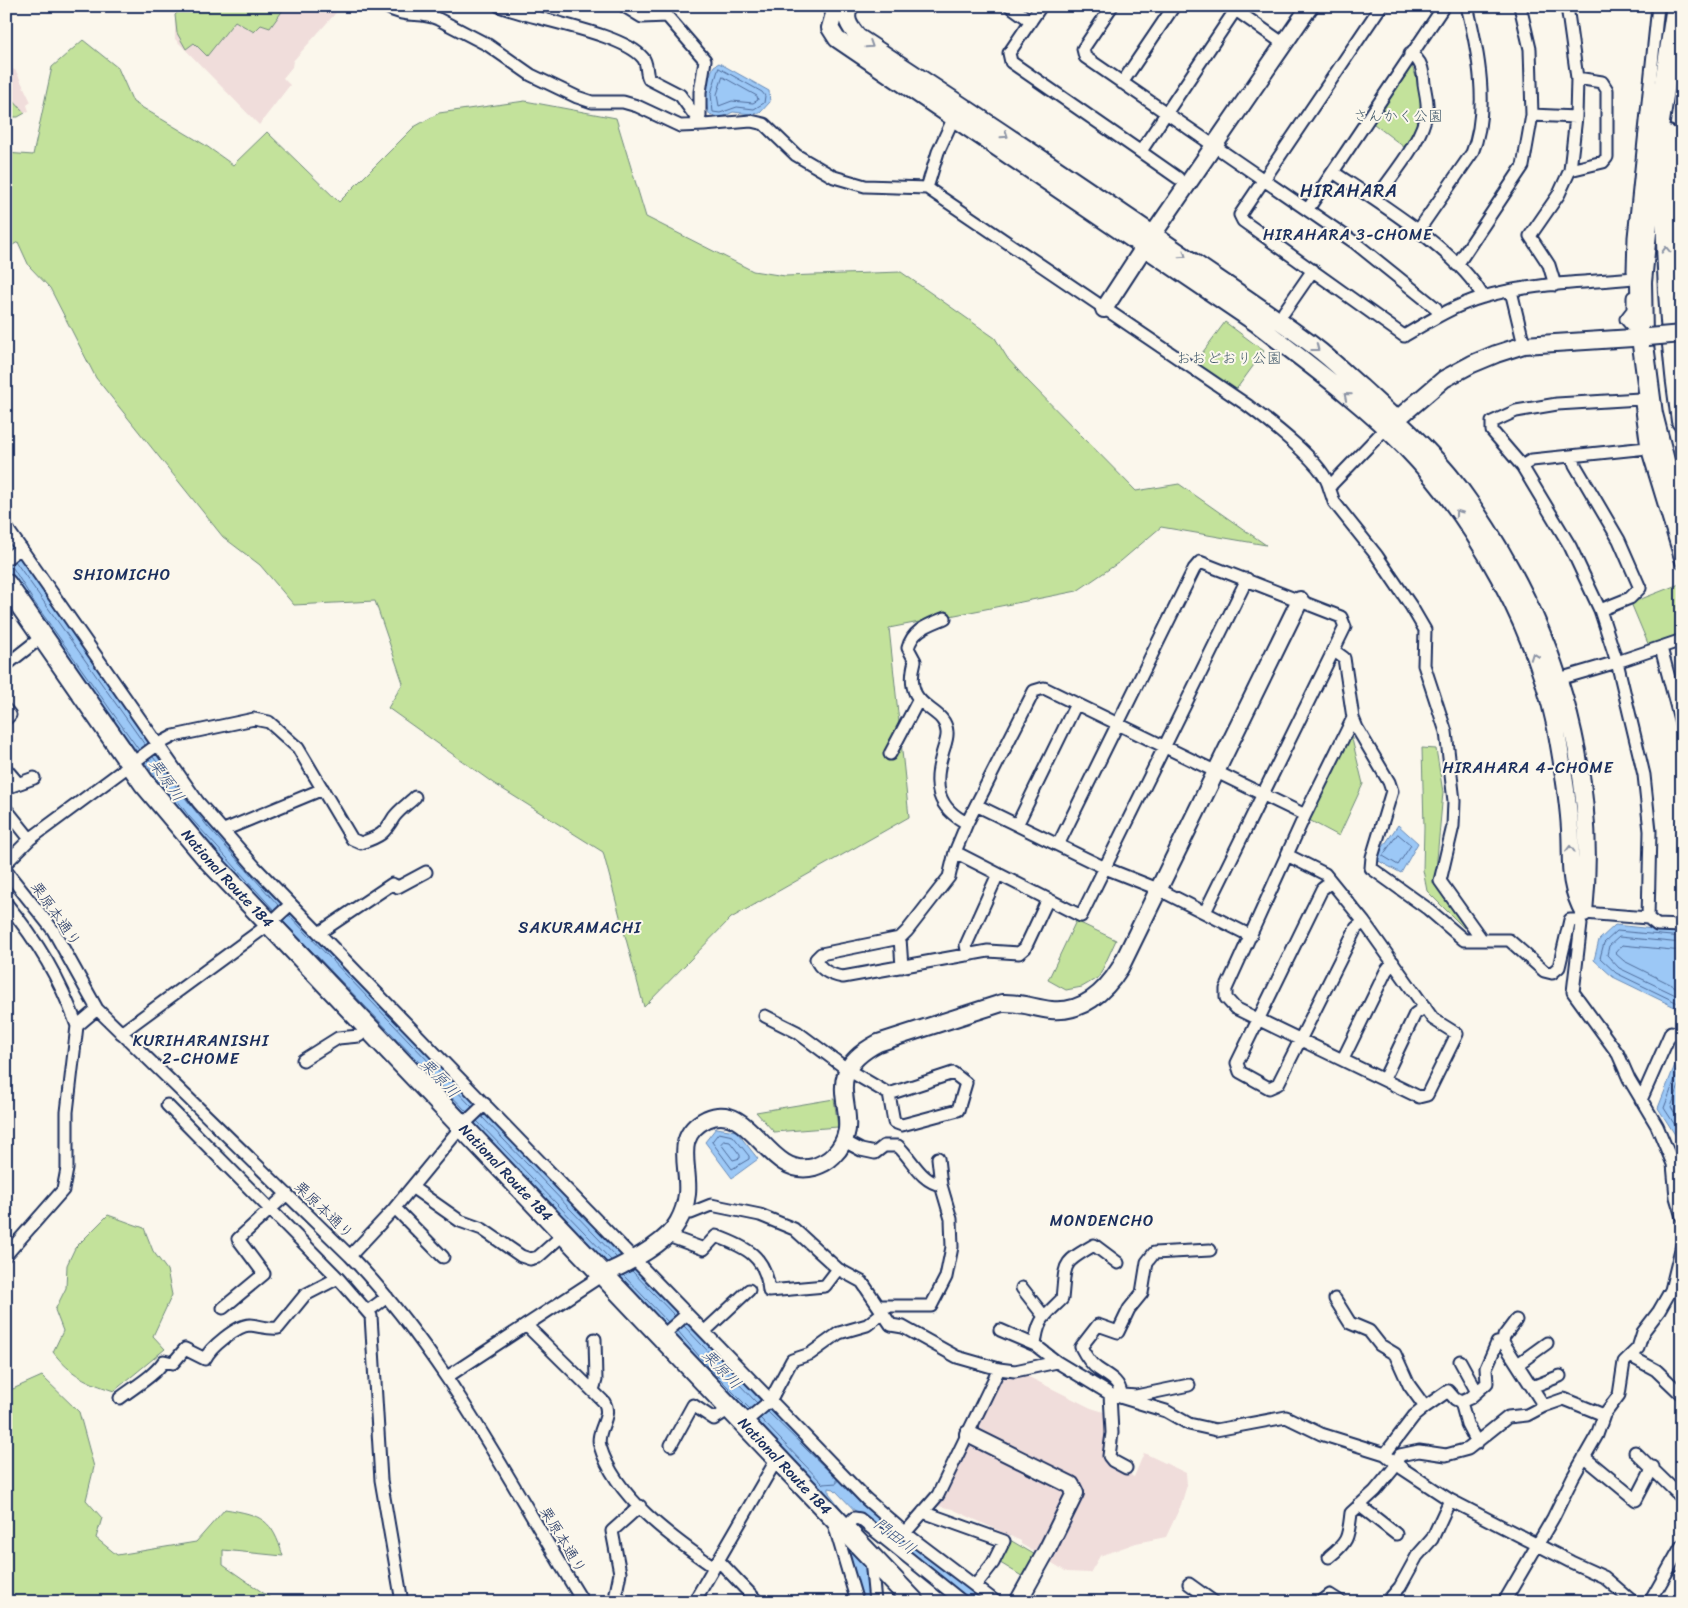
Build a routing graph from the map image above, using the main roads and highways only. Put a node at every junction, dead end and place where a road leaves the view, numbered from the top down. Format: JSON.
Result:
{"nodes":[{"id":1,"x":1678,"y":6,"type":"edge"},
{"id":2,"x":1682,"y":153,"type":"edge"},
{"id":3,"x":1682,"y":284,"type":"edge"},
{"id":4,"x":1682,"y":421,"type":"edge"},
{"id":5,"x":1682,"y":531,"type":"edge"},
{"id":6,"x":6,"y":584,"type":"edge"},
{"id":7,"x":1682,"y":1581,"type":"edge"},
{"id":8,"x":914,"y":1602,"type":"edge"},
{"id":9,"x":1670,"y":1602,"type":"edge"}],
"edges":[{"from":4,"to":1,"type":"highway","one_way":true},
{"from":1,"to":5,"type":"highway"},
{"from":2,"to":3,"type":"highway"},
{"from":6,"to":8,"type":"highway","name":"National Route 184"},
{"from":7,"to":9,"type":"highway"}]}
